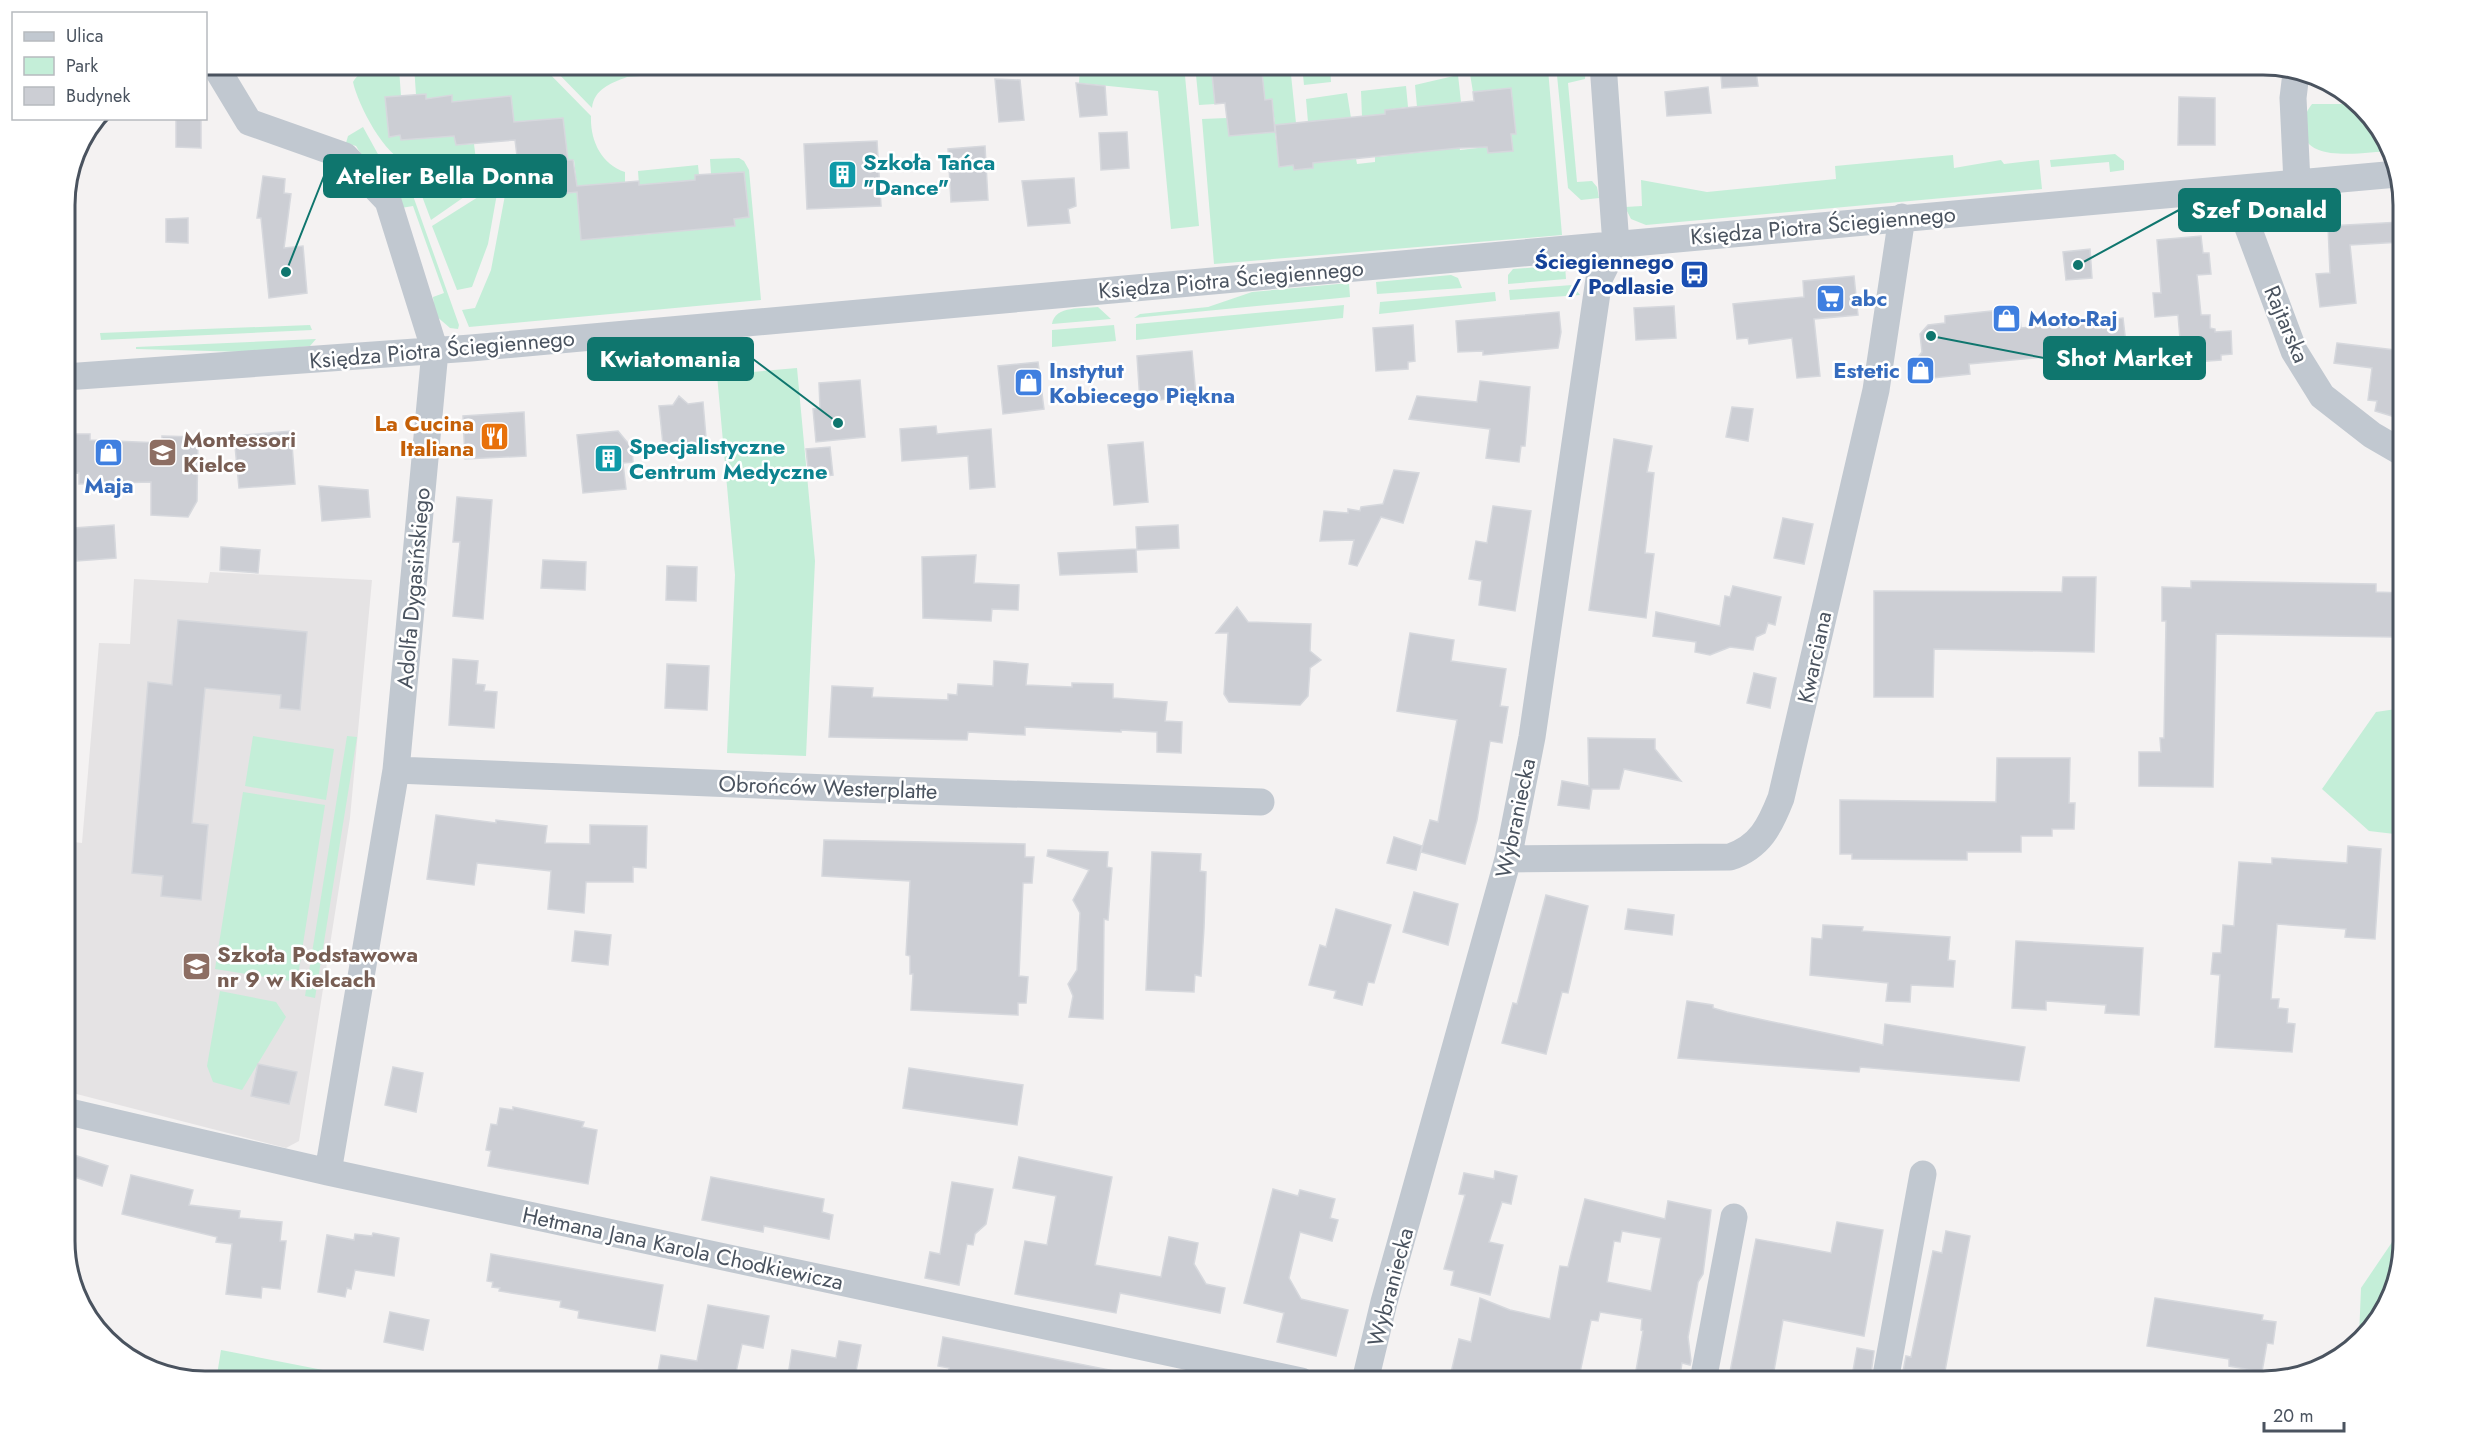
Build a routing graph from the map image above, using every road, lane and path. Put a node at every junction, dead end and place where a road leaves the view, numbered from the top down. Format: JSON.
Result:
{"nodes":[{"id":1,"x":221,"y":75,"type":"edge"},
{"id":2,"x":1604,"y":75,"type":"edge"},
{"id":3,"x":2295,"y":79,"type":"edge"},
{"id":4,"x":2390,"y":175,"type":"edge"},
{"id":5,"x":2297,"y":183,"type":"junction"},
{"id":6,"x":2234,"y":190,"type":"junction"},
{"id":7,"x":1902,"y":217,"type":"junction"},
{"id":8,"x":1616,"y":245,"type":"junction"},
{"id":9,"x":435,"y":351,"type":"junction"},
{"id":10,"x":75,"y":376,"type":"edge"},
{"id":11,"x":2393,"y":447,"type":"edge"},
{"id":12,"x":396,"y":770,"type":"junction"},
{"id":13,"x":1261,"y":802,"type":"dead end"},
{"id":14,"x":1508,"y":859,"type":"junction"},
{"id":15,"x":75,"y":1113,"type":"edge"},
{"id":16,"x":328,"y":1172,"type":"junction"},
{"id":17,"x":1923,"y":1174,"type":"dead end"},
{"id":18,"x":1734,"y":1217,"type":"dead end"},
{"id":19,"x":1251,"y":1371,"type":"edge"},
{"id":20,"x":1368,"y":1371,"type":"edge"},
{"id":21,"x":1705,"y":1371,"type":"edge"},
{"id":22,"x":1887,"y":1371,"type":"edge"}],
"edges":[{"from":1,"to":9,"type":"street","name":"Adolfa Dygasińskiego"},
{"from":2,"to":8,"type":"street"},
{"from":3,"to":5,"type":"street"},
{"from":4,"to":5,"type":"street","name":"Księdza Piotra Ściegiennego"},
{"from":5,"to":6,"type":"street","name":"Księdza Piotra Ściegiennego"},
{"from":6,"to":7,"type":"street","name":"Księdza Piotra Ściegiennego"},
{"from":6,"to":11,"type":"street","name":"Rajtarska"},
{"from":7,"to":8,"type":"street","name":"Księdza Piotra Ściegiennego"},
{"from":7,"to":14,"type":"street","name":"Kwarciana"},
{"from":8,"to":9,"type":"street","name":"Księdza Piotra Ściegiennego"},
{"from":8,"to":14,"type":"street","name":"Wybraniecka"},
{"from":9,"to":10,"type":"street","name":"Księdza Piotra Ściegiennego"},
{"from":9,"to":12,"type":"street","name":"Adolfa Dygasińskiego"},
{"from":12,"to":13,"type":"street","name":"Obrońców Westerplatte"},
{"from":12,"to":16,"type":"street","name":"Adolfa Dygasińskiego"},
{"from":14,"to":20,"type":"street","name":"Wybraniecka"},
{"from":15,"to":16,"type":"street","name":"Hetmana Jana Karola Chodkiewicza"},
{"from":16,"to":19,"type":"street","name":"Hetmana Jana Karola Chodkiewicza"},
{"from":17,"to":22,"type":"street"},
{"from":18,"to":21,"type":"street"}]}
